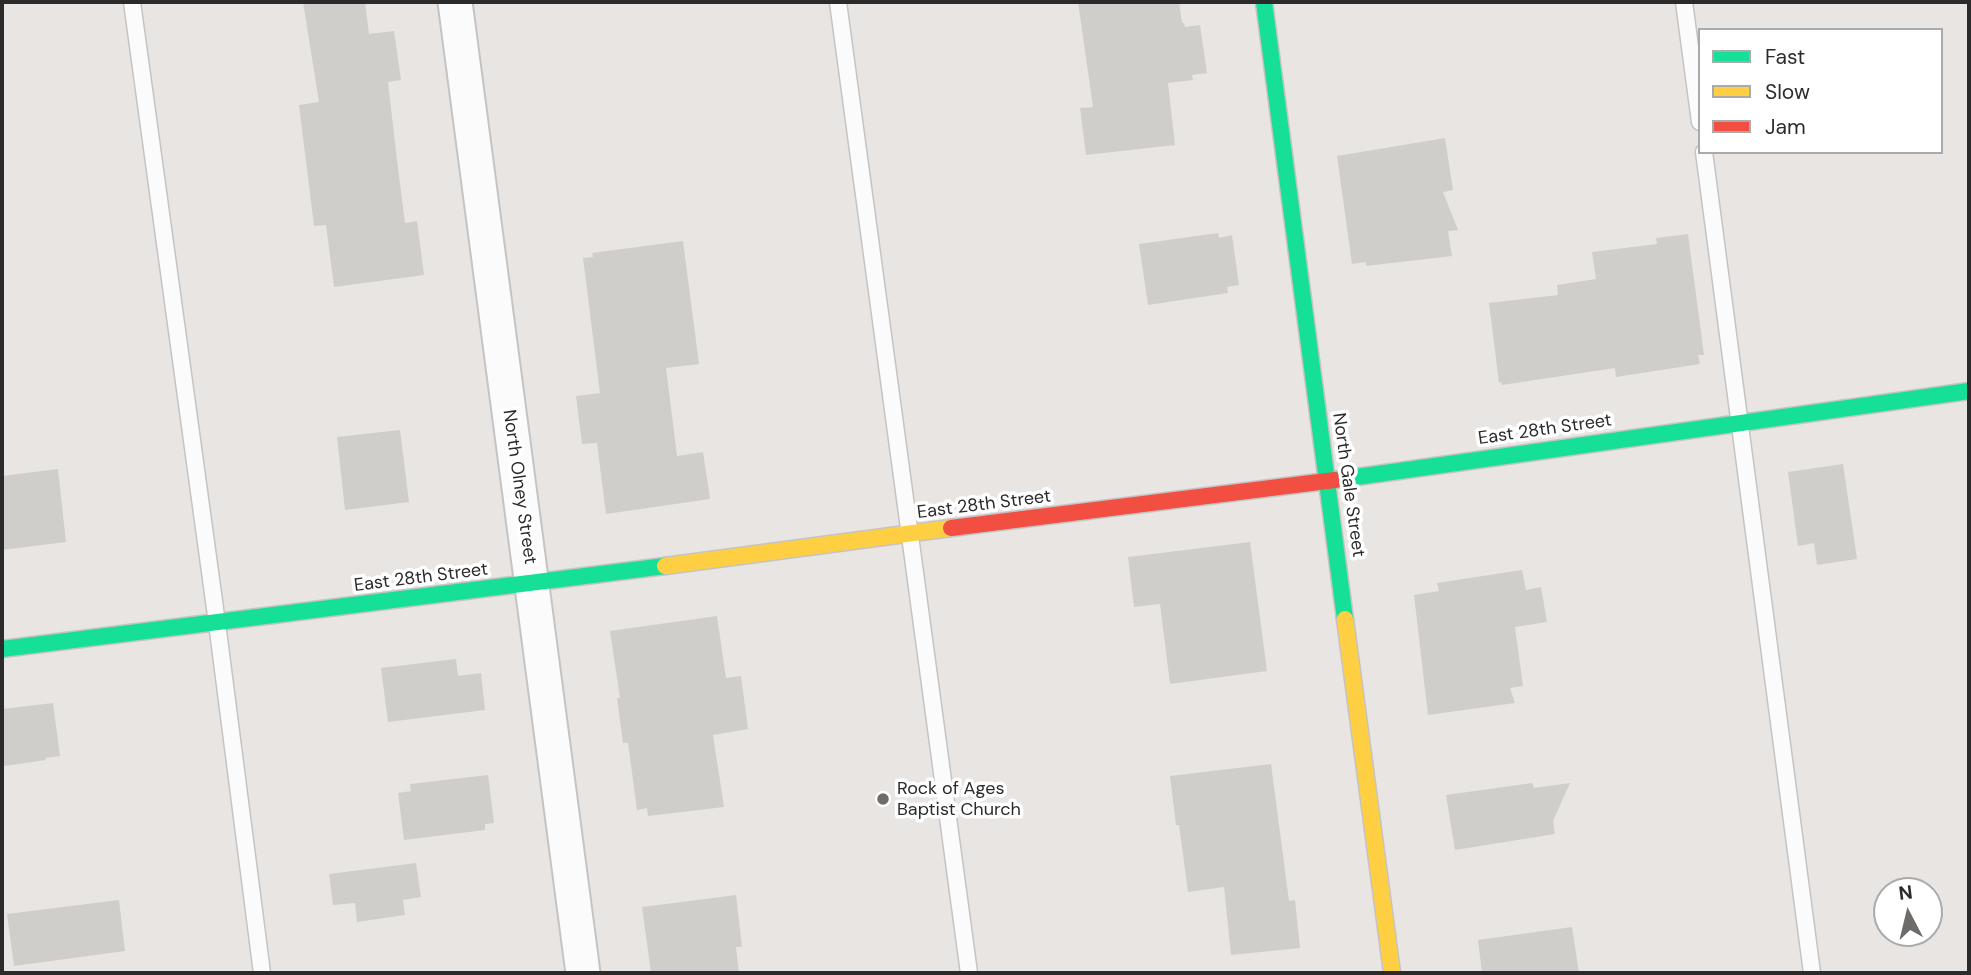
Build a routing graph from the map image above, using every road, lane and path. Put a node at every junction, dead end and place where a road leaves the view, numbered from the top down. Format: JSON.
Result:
{"nodes":[{"id":1,"x":132,"y":2,"type":"edge"},
{"id":2,"x":456,"y":2,"type":"edge"},
{"id":3,"x":838,"y":2,"type":"edge"},
{"id":4,"x":1264,"y":2,"type":"edge"},
{"id":5,"x":1684,"y":2,"type":"edge"},
{"id":6,"x":1698,"y":107,"type":"edge"},
{"id":7,"x":1704,"y":154,"type":"edge"},
{"id":8,"x":1969,"y":391,"type":"edge"},
{"id":9,"x":1740,"y":422,"type":"junction"},
{"id":10,"x":1328,"y":481,"type":"junction"},
{"id":11,"x":911,"y":533,"type":"junction"},
{"id":12,"x":532,"y":584,"type":"junction"},
{"id":13,"x":217,"y":623,"type":"junction"},
{"id":14,"x":2,"y":649,"type":"edge"},
{"id":15,"x":262,"y":973,"type":"edge"},
{"id":16,"x":583,"y":973,"type":"edge"},
{"id":17,"x":969,"y":973,"type":"edge"},
{"id":18,"x":1392,"y":973,"type":"edge"},
{"id":19,"x":1812,"y":973,"type":"edge"}],
"edges":[{"from":1,"to":13,"type":"lane"},
{"from":2,"to":12,"type":"street","name":"North Olney Street"},
{"from":3,"to":11,"type":"lane"},
{"from":4,"to":10,"type":"street","name":"North Gale Street"},
{"from":5,"to":6,"type":"lane"},
{"from":7,"to":9,"type":"lane"},
{"from":8,"to":9,"type":"street","name":"East 28th Street"},
{"from":9,"to":10,"type":"street","name":"East 28th Street"},
{"from":9,"to":19,"type":"lane"},
{"from":10,"to":11,"type":"street","name":"East 28th Street"},
{"from":10,"to":18,"type":"street","name":"North Gale Street"},
{"from":11,"to":12,"type":"street","name":"East 28th Street"},
{"from":11,"to":17,"type":"lane"},
{"from":12,"to":13,"type":"street","name":"East 28th Street"},
{"from":12,"to":16,"type":"street","name":"North Olney Street"},
{"from":13,"to":14,"type":"street","name":"East 28th Street"},
{"from":13,"to":15,"type":"lane"}]}
